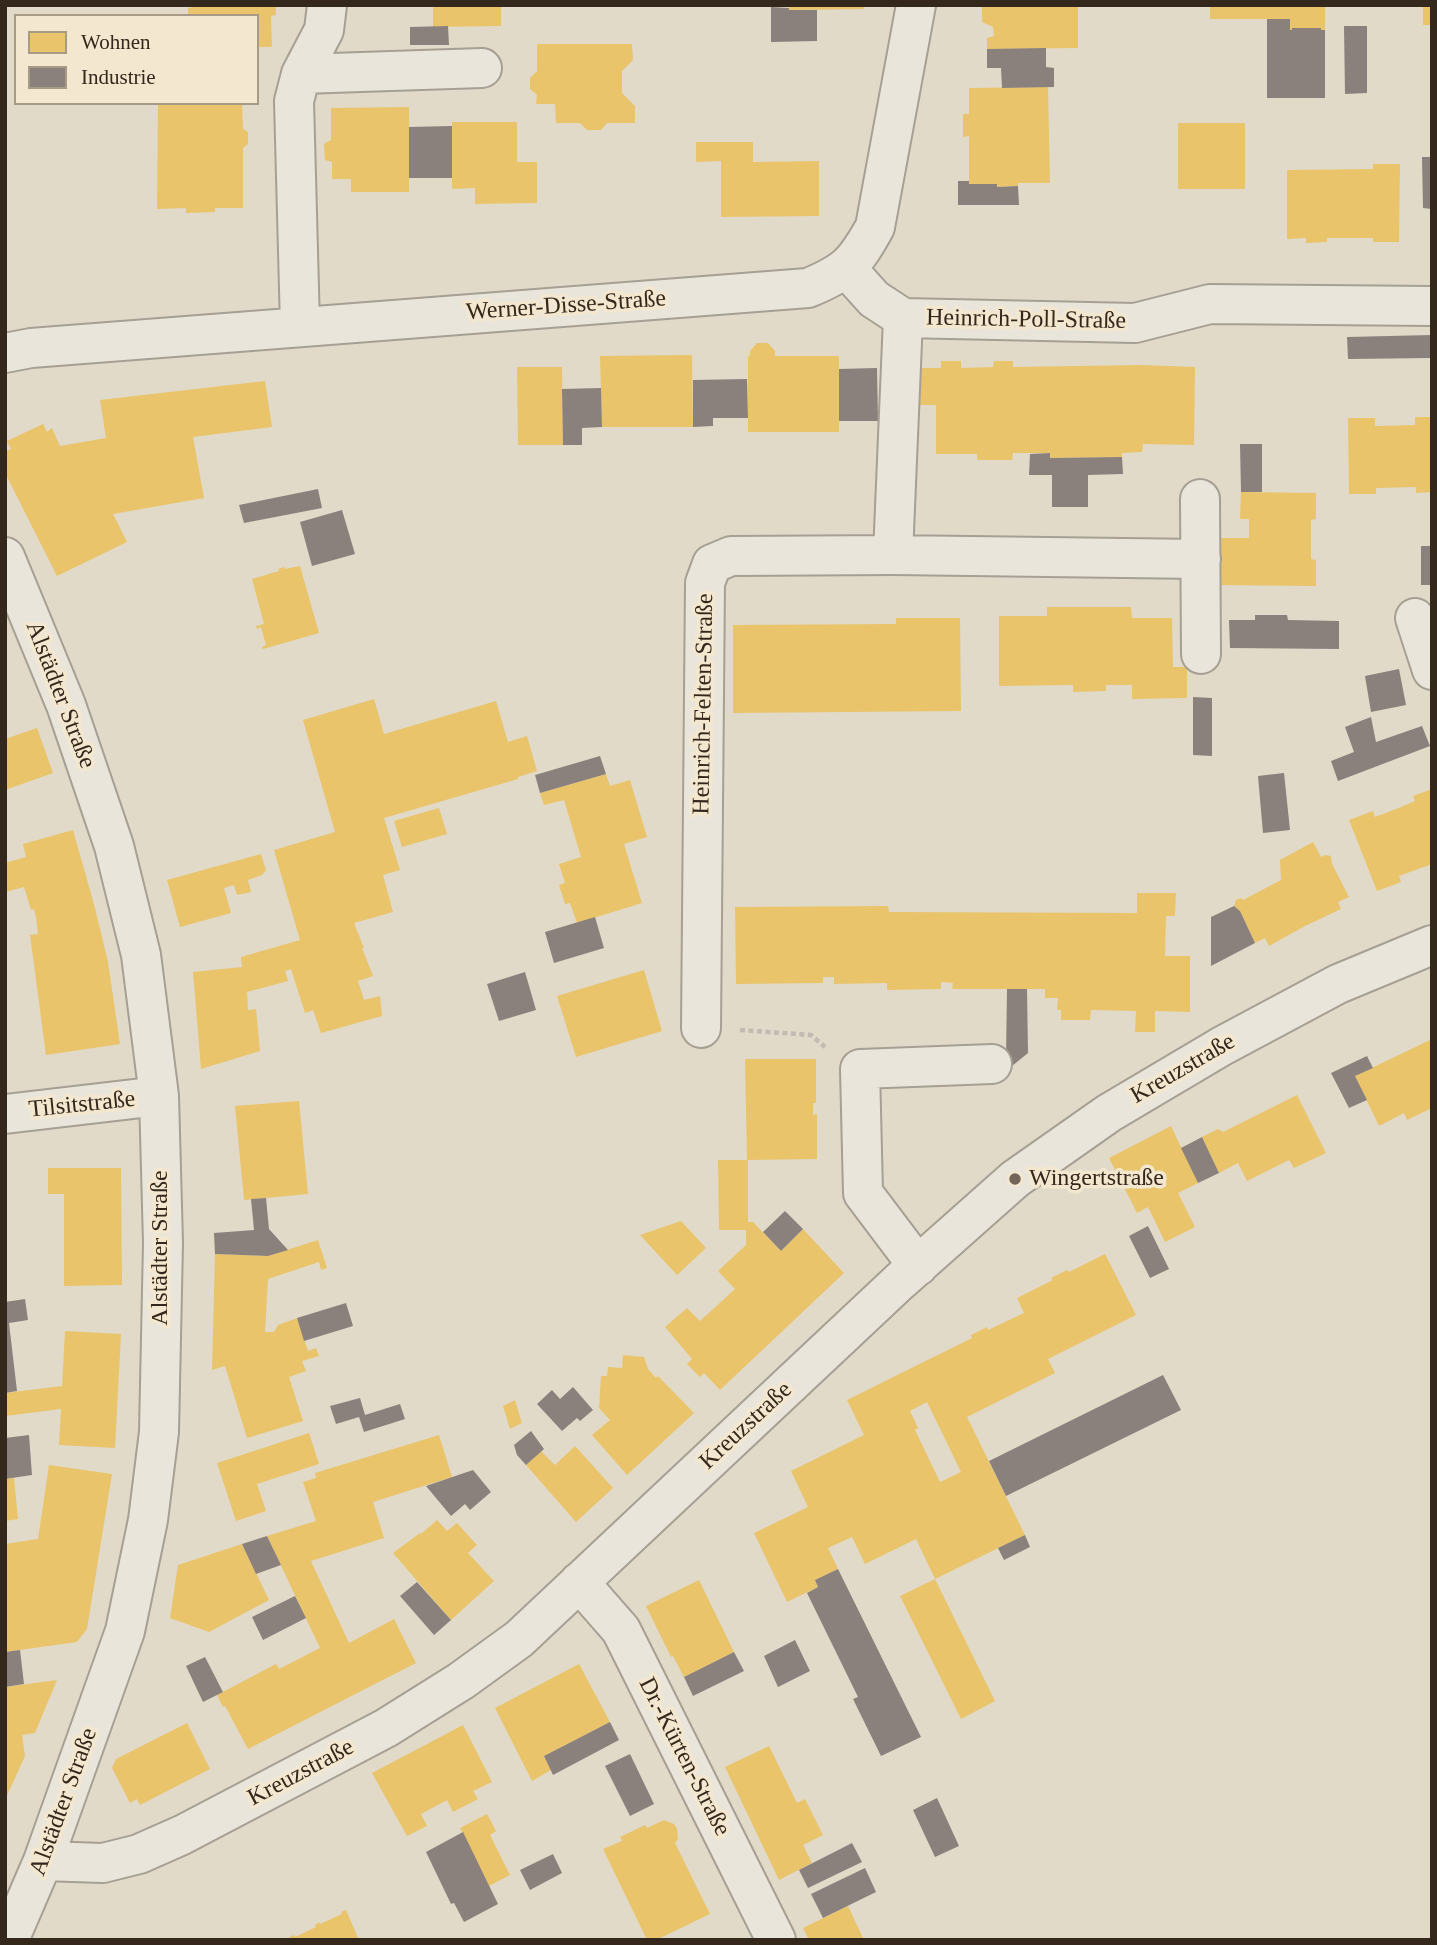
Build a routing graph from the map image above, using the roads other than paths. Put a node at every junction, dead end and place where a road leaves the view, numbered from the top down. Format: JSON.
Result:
{"nodes":[{"id":1,"x":327,"y":5,"type":"edge"},
{"id":2,"x":916,"y":5,"type":"edge"},
{"id":3,"x":482,"y":68,"type":"dead end"},
{"id":4,"x":300,"y":74,"type":"junction"},
{"id":5,"x":847,"y":269,"type":"junction"},
{"id":6,"x":1432,"y":306,"type":"edge"},
{"id":7,"x":903,"y":318,"type":"junction"},
{"id":8,"x":300,"y":326,"type":"junction"},
{"id":9,"x":5,"y":353,"type":"edge"},
{"id":10,"x":1199,"y":499,"type":"dead end"},
{"id":11,"x":893,"y":555,"type":"junction"},
{"id":12,"x":1201,"y":559,"type":"junction"},
{"id":13,"x":6,"y":562,"type":"edge"},
{"id":14,"x":1415,"y":618,"type":"dead end"},
{"id":15,"x":1201,"y":654,"type":"dead end"},
{"id":16,"x":1432,"y":670,"type":"edge"},
{"id":17,"x":1432,"y":946,"type":"edge"},
{"id":18,"x":701,"y":1028,"type":"dead end"},
{"id":19,"x":992,"y":1064,"type":"dead end"},
{"id":20,"x":159,"y":1096,"type":"junction"},
{"id":21,"x":5,"y":1114,"type":"edge"},
{"id":22,"x":918,"y":1266,"type":"junction"},
{"id":23,"x":579,"y":1582,"type":"junction"},
{"id":24,"x":43,"y":1861,"type":"junction"},
{"id":25,"x":9,"y":1940,"type":"edge"},
{"id":26,"x":776,"y":1940,"type":"edge"}],
"edges":[{"from":1,"to":4,"type":"street"},
{"from":2,"to":5,"type":"street","name":"Werner-Disse-Straße"},
{"from":3,"to":4,"type":"street"},
{"from":4,"to":8,"type":"street"},
{"from":5,"to":7,"type":"street","name":"Heinrich-Poll-Straße"},
{"from":5,"to":8,"type":"street","name":"Werner-Disse-Straße"},
{"from":6,"to":7,"type":"street","name":"Heinrich-Poll-Straße"},
{"from":7,"to":11,"type":"street"},
{"from":8,"to":9,"type":"street","name":"Werner-Disse-Straße"},
{"from":10,"to":12,"type":"street"},
{"from":11,"to":12,"type":"street","name":"Heinrich-Felten-Straße"},
{"from":11,"to":18,"type":"street","name":"Heinrich-Felten-Straße"},
{"from":12,"to":15,"type":"street"},
{"from":13,"to":20,"type":"street","name":"Alstädter Straße"},
{"from":14,"to":16,"type":"street"},
{"from":17,"to":22,"type":"street","name":"Kreuzstraße"},
{"from":19,"to":22,"type":"street"},
{"from":20,"to":21,"type":"street","name":"Tilsitstraße"},
{"from":20,"to":24,"type":"street","name":"Alstädter Straße"},
{"from":22,"to":23,"type":"street","name":"Kreuzstraße"},
{"from":23,"to":24,"type":"street","name":"Kreuzstraße"},
{"from":23,"to":26,"type":"street","name":"Dr.-Kürten-Straße"},
{"from":24,"to":25,"type":"street","name":"Alstädter Straße"}]}
